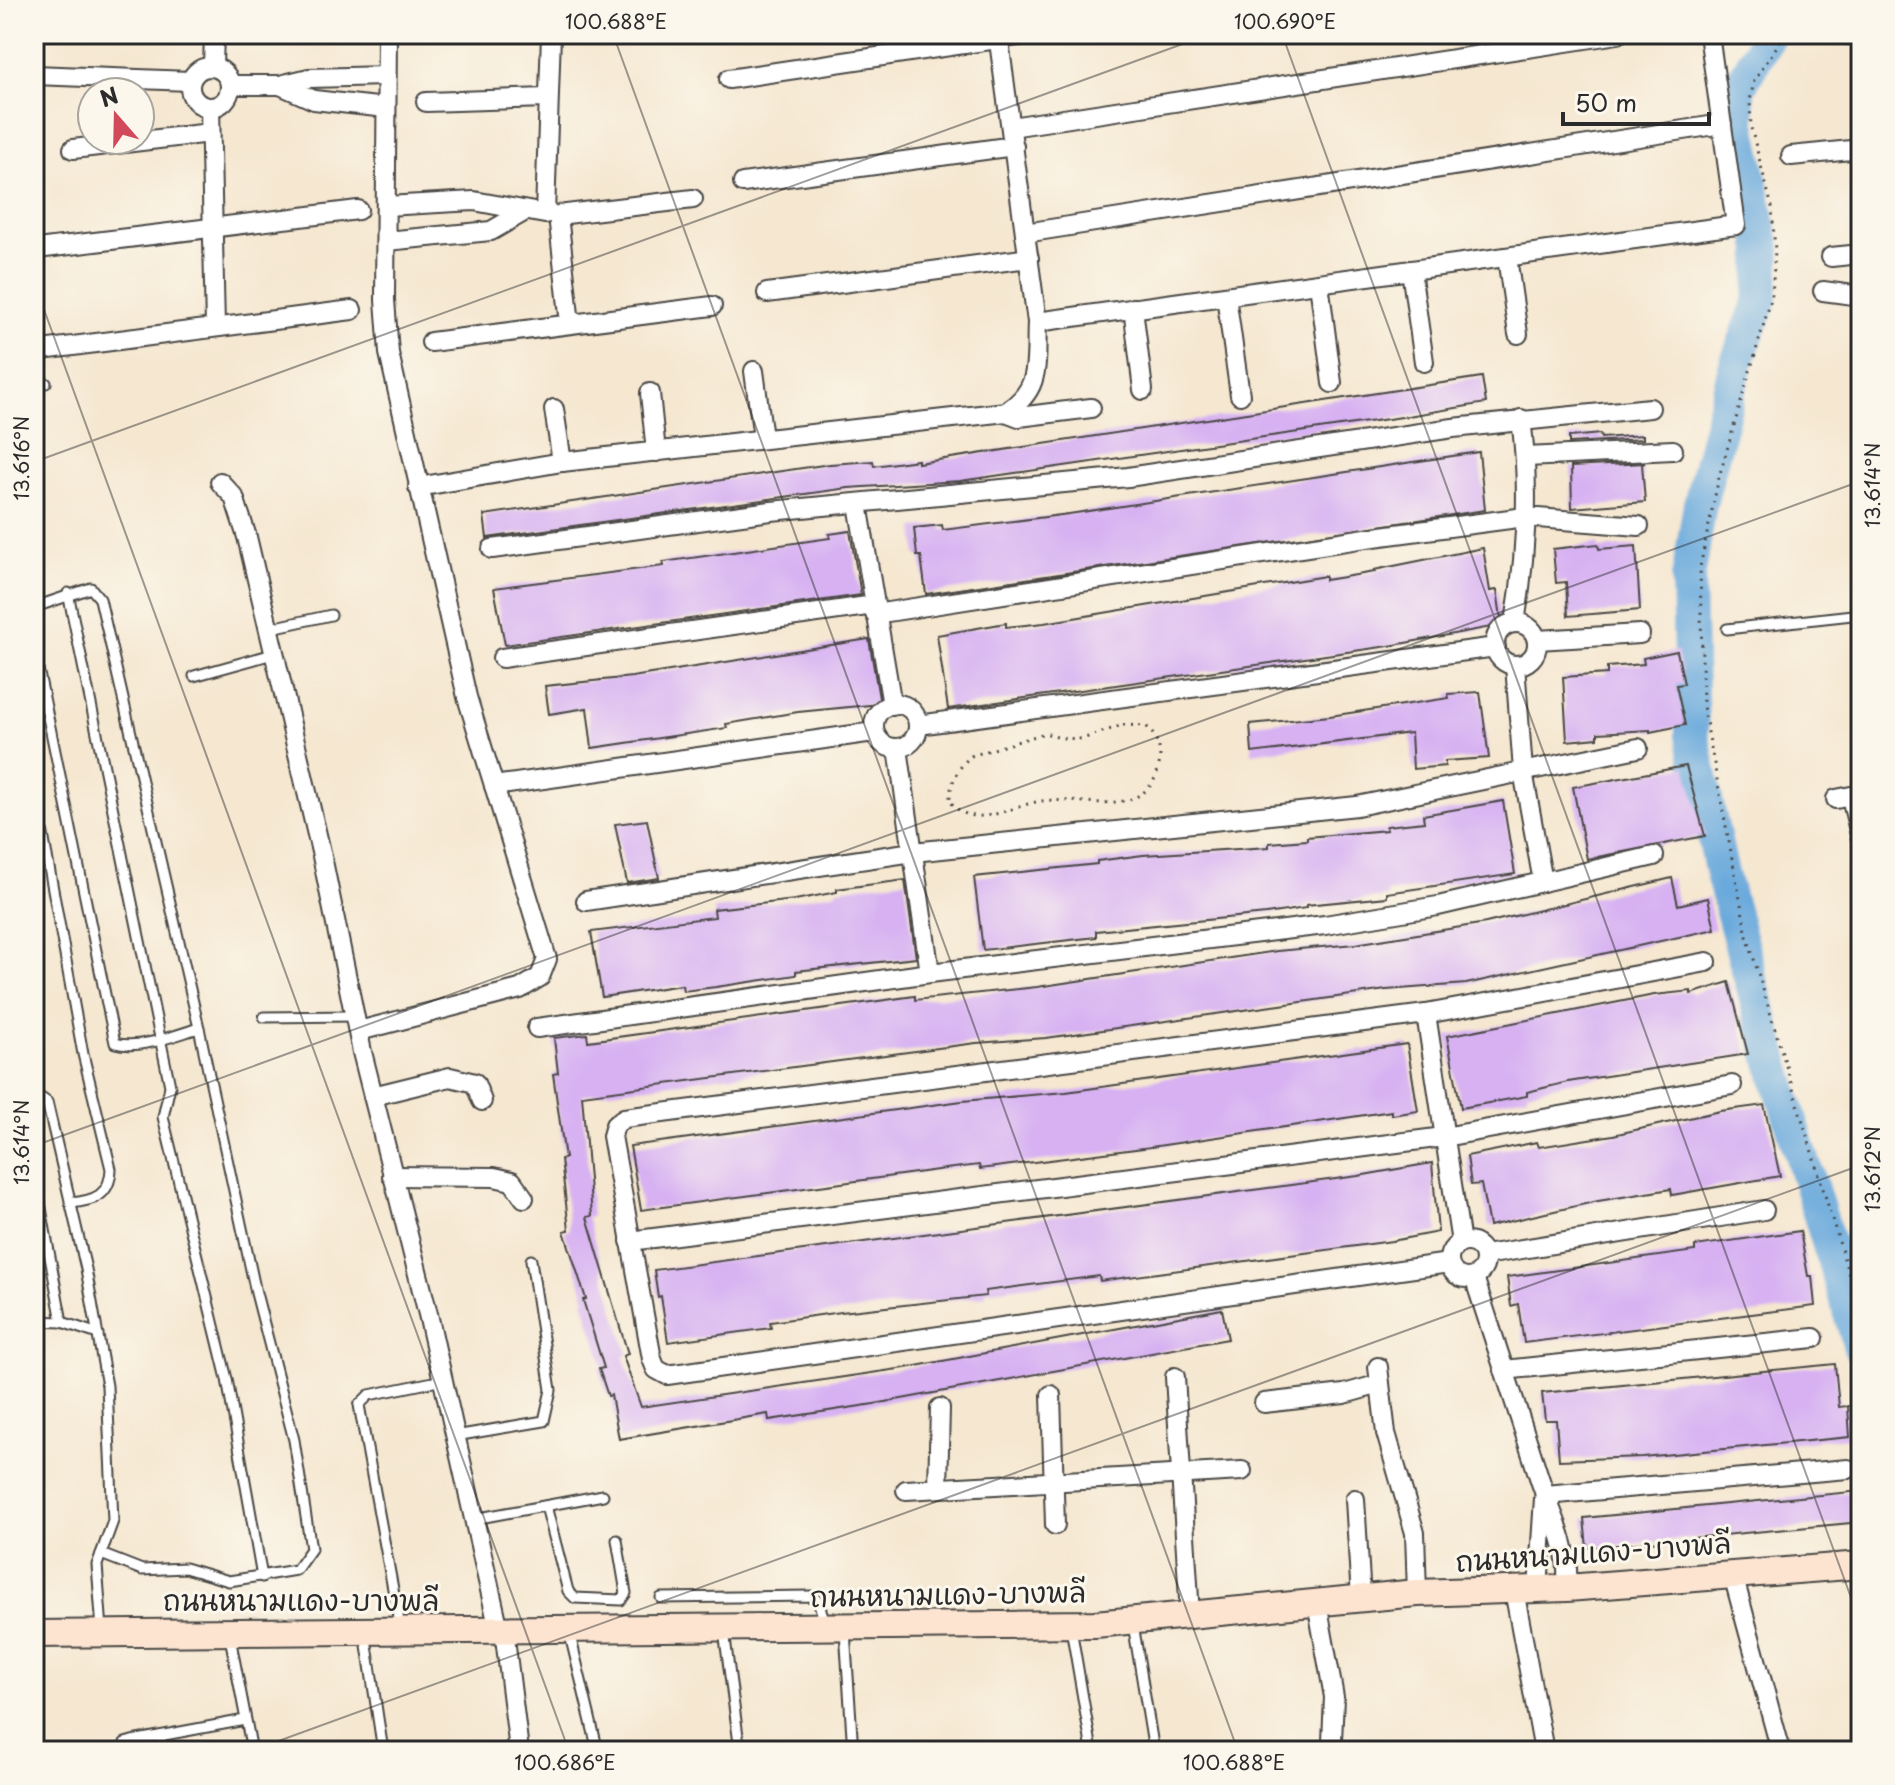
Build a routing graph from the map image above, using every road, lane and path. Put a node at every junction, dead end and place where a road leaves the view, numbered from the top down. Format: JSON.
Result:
{"nodes":[{"id":1,"x":214,"y":34,"type":"edge"},
{"id":2,"x":387,"y":34,"type":"edge"},
{"id":3,"x":551,"y":34,"type":"edge"},
{"id":4,"x":1032,"y":34,"type":"edge"},
{"id":5,"x":1618,"y":34,"type":"edge"},
{"id":6,"x":1709,"y":34,"type":"edge"},
{"id":7,"x":1785,"y":34,"type":"edge"},
{"id":8,"x":1856,"y":34,"type":"edge"},
{"id":9,"x":1849,"y":35,"type":"edge"},
{"id":10,"x":999,"y":37,"type":"edge"},
{"id":11,"x":213,"y":66,"type":"junction"},
{"id":12,"x":34,"y":75,"type":"edge"},
{"id":13,"x":386,"y":76,"type":"junction"},
{"id":14,"x":729,"y":79,"type":"dead end"},
{"id":15,"x":190,"y":81,"type":"junction"},
{"id":16,"x":230,"y":85,"type":"junction"},
{"id":17,"x":280,"y":85,"type":"junction"},
{"id":18,"x":548,"y":98,"type":"junction"},
{"id":19,"x":426,"y":102,"type":"dead end"},
{"id":20,"x":210,"y":107,"type":"junction"},
{"id":21,"x":386,"y":108,"type":"junction"},
{"id":22,"x":1722,"y":124,"type":"junction"},
{"id":23,"x":1011,"y":127,"type":"junction"},
{"id":24,"x":210,"y":133,"type":"junction"},
{"id":25,"x":1014,"y":146,"type":"junction"},
{"id":26,"x":73,"y":149,"type":"dead end"},
{"id":27,"x":1861,"y":149,"type":"edge"},
{"id":28,"x":1791,"y":156,"type":"dead end"},
{"id":29,"x":743,"y":183,"type":"dead end"},
{"id":30,"x":693,"y":199,"type":"dead end"},
{"id":31,"x":386,"y":206,"type":"junction"},
{"id":32,"x":358,"y":210,"type":"dead end"},
{"id":33,"x":522,"y":213,"type":"junction"},
{"id":34,"x":552,"y":215,"type":"junction"},
{"id":35,"x":215,"y":228,"type":"junction"},
{"id":36,"x":1025,"y":233,"type":"junction"},
{"id":37,"x":386,"y":241,"type":"junction"},
{"id":38,"x":37,"y":249,"type":"dead end"},
{"id":39,"x":1861,"y":254,"type":"edge"},
{"id":40,"x":1507,"y":257,"type":"junction"},
{"id":41,"x":1831,"y":257,"type":"dead end"},
{"id":42,"x":1029,"y":258,"type":"junction"},
{"id":43,"x":1411,"y":270,"type":"junction"},
{"id":44,"x":1319,"y":283,"type":"junction"},
{"id":45,"x":1823,"y":291,"type":"dead end"},
{"id":46,"x":767,"y":293,"type":"dead end"},
{"id":47,"x":1226,"y":296,"type":"junction"},
{"id":48,"x":1861,"y":296,"type":"edge"},
{"id":49,"x":712,"y":306,"type":"dead end"},
{"id":50,"x":1133,"y":308,"type":"junction"},
{"id":51,"x":352,"y":310,"type":"dead end"},
{"id":52,"x":1037,"y":322,"type":"junction"},
{"id":53,"x":570,"y":324,"type":"junction"},
{"id":54,"x":215,"y":327,"type":"junction"},
{"id":55,"x":1518,"y":334,"type":"dead end"},
{"id":56,"x":431,"y":342,"type":"dead end"},
{"id":57,"x":34,"y":351,"type":"edge"},
{"id":58,"x":1424,"y":362,"type":"dead end"},
{"id":59,"x":754,"y":371,"type":"dead end"},
{"id":60,"x":34,"y":383,"type":"edge"},
{"id":61,"x":46,"y":383,"type":"dead end"},
{"id":62,"x":1332,"y":383,"type":"dead end"},
{"id":63,"x":1143,"y":390,"type":"dead end"},
{"id":64,"x":650,"y":393,"type":"dead end"},
{"id":65,"x":1240,"y":395,"type":"dead end"},
{"id":66,"x":1091,"y":408,"type":"dead end"},
{"id":67,"x":1650,"y":408,"type":"dead end"},
{"id":68,"x":554,"y":409,"type":"dead end"},
{"id":69,"x":1006,"y":412,"type":"junction"},
{"id":70,"x":1521,"y":419,"type":"junction"},
{"id":71,"x":763,"y":438,"type":"junction"},
{"id":72,"x":1673,"y":450,"type":"dead end"},
{"id":73,"x":656,"y":452,"type":"junction"},
{"id":74,"x":1526,"y":457,"type":"junction"},
{"id":75,"x":562,"y":462,"type":"junction"},
{"id":76,"x":220,"y":482,"type":"dead end"},
{"id":77,"x":418,"y":487,"type":"junction"},
{"id":78,"x":858,"y":504,"type":"junction"},
{"id":79,"x":1525,"y":517,"type":"junction"},
{"id":80,"x":1639,"y":526,"type":"dead end"},
{"id":81,"x":492,"y":549,"type":"dead end"},
{"id":82,"x":68,"y":593,"type":"junction"},
{"id":83,"x":874,"y":610,"type":"junction"},
{"id":84,"x":34,"y":614,"type":"edge"},
{"id":85,"x":1861,"y":614,"type":"edge"},
{"id":86,"x":331,"y":615,"type":"dead end"},
{"id":87,"x":1515,"y":623,"type":"junction"},
{"id":88,"x":267,"y":629,"type":"junction"},
{"id":89,"x":1727,"y":629,"type":"dead end"},
{"id":90,"x":1640,"y":634,"type":"dead end"},
{"id":91,"x":1537,"y":640,"type":"junction"},
{"id":92,"x":1496,"y":647,"type":"junction"},
{"id":93,"x":34,"y":649,"type":"edge"},
{"id":94,"x":273,"y":654,"type":"junction"},
{"id":95,"x":502,"y":658,"type":"dead end"},
{"id":96,"x":1515,"y":665,"type":"junction"},
{"id":97,"x":194,"y":676,"type":"dead end"},
{"id":98,"x":892,"y":705,"type":"junction"},
{"id":99,"x":918,"y":725,"type":"junction"},
{"id":100,"x":874,"y":732,"type":"junction"},
{"id":101,"x":898,"y":748,"type":"junction"},
{"id":102,"x":1638,"y":748,"type":"dead end"},
{"id":103,"x":1523,"y":771,"type":"junction"},
{"id":104,"x":34,"y":785,"type":"edge"},
{"id":105,"x":494,"y":786,"type":"junction"},
{"id":106,"x":1848,"y":797,"type":"edge"},
{"id":107,"x":950,"y":801,"type":"joint"},
{"id":108,"x":913,"y":852,"type":"junction"},
{"id":109,"x":1654,"y":856,"type":"dead end"},
{"id":110,"x":1861,"y":857,"type":"edge"},
{"id":111,"x":1543,"y":882,"type":"junction"},
{"id":112,"x":586,"y":901,"type":"dead end"},
{"id":113,"x":1707,"y":962,"type":"dead end"},
{"id":114,"x":930,"y":973,"type":"junction"},
{"id":115,"x":1426,"y":1014,"type":"junction"},
{"id":116,"x":264,"y":1017,"type":"dead end"},
{"id":117,"x":357,"y":1023,"type":"junction"},
{"id":118,"x":199,"y":1028,"type":"junction"},
{"id":119,"x":537,"y":1028,"type":"dead end"},
{"id":120,"x":161,"y":1038,"type":"junction"},
{"id":121,"x":1732,"y":1085,"type":"dead end"},
{"id":122,"x":34,"y":1093,"type":"edge"},
{"id":123,"x":373,"y":1096,"type":"junction"},
{"id":124,"x":482,"y":1101,"type":"dead end"},
{"id":125,"x":1444,"y":1137,"type":"junction"},
{"id":126,"x":34,"y":1170,"type":"edge"},
{"id":127,"x":392,"y":1176,"type":"junction"},
{"id":128,"x":524,"y":1198,"type":"dead end"},
{"id":129,"x":70,"y":1203,"type":"junction"},
{"id":130,"x":1764,"y":1210,"type":"dead end"},
{"id":131,"x":630,"y":1241,"type":"junction"},
{"id":132,"x":1461,"y":1243,"type":"junction"},
{"id":133,"x":1485,"y":1255,"type":"junction"},
{"id":134,"x":531,"y":1260,"type":"dead end"},
{"id":135,"x":1449,"y":1263,"type":"junction"},
{"id":136,"x":1474,"y":1277,"type":"junction"},
{"id":137,"x":1861,"y":1315,"type":"edge"},
{"id":138,"x":34,"y":1321,"type":"edge"},
{"id":139,"x":62,"y":1322,"type":"junction"},
{"id":140,"x":98,"y":1334,"type":"junction"},
{"id":141,"x":1814,"y":1338,"type":"dead end"},
{"id":142,"x":1504,"y":1370,"type":"junction"},
{"id":143,"x":1175,"y":1377,"type":"dead end"},
{"id":144,"x":443,"y":1380,"type":"junction"},
{"id":145,"x":1051,"y":1395,"type":"dead end"},
{"id":146,"x":1264,"y":1403,"type":"dead end"},
{"id":147,"x":940,"y":1408,"type":"dead end"},
{"id":148,"x":455,"y":1436,"type":"junction"},
{"id":149,"x":1848,"y":1469,"type":"dead end"},
{"id":150,"x":1242,"y":1471,"type":"dead end"},
{"id":151,"x":1181,"y":1474,"type":"junction"},
{"id":152,"x":1056,"y":1481,"type":"junction"},
{"id":153,"x":938,"y":1488,"type":"junction"},
{"id":154,"x":906,"y":1490,"type":"dead end"},
{"id":155,"x":603,"y":1495,"type":"dead end"},
{"id":156,"x":1545,"y":1495,"type":"junction"},
{"id":157,"x":1355,"y":1499,"type":"dead end"},
{"id":158,"x":546,"y":1506,"type":"junction"},
{"id":159,"x":474,"y":1519,"type":"junction"},
{"id":160,"x":1055,"y":1525,"type":"dead end"},
{"id":161,"x":617,"y":1540,"type":"dead end"},
{"id":162,"x":101,"y":1554,"type":"junction"},
{"id":163,"x":1861,"y":1565,"type":"edge"},
{"id":164,"x":1733,"y":1575,"type":"junction"},
{"id":165,"x":262,"y":1577,"type":"junction"},
{"id":166,"x":1567,"y":1588,"type":"junction"},
{"id":167,"x":1526,"y":1590,"type":"junction"},
{"id":168,"x":1417,"y":1593,"type":"junction"},
{"id":169,"x":661,"y":1598,"type":"dead end"},
{"id":170,"x":1361,"y":1599,"type":"junction"},
{"id":171,"x":1317,"y":1603,"type":"junction"},
{"id":172,"x":1190,"y":1615,"type":"junction"},
{"id":173,"x":1133,"y":1621,"type":"junction"},
{"id":174,"x":1071,"y":1624,"type":"junction"},
{"id":175,"x":836,"y":1626,"type":"junction"},
{"id":176,"x":724,"y":1628,"type":"junction"},
{"id":177,"x":502,"y":1630,"type":"junction"},
{"id":178,"x":365,"y":1631,"type":"junction"},
{"id":179,"x":401,"y":1631,"type":"junction"},
{"id":180,"x":569,"y":1631,"type":"junction"},
{"id":181,"x":229,"y":1632,"type":"junction"},
{"id":182,"x":102,"y":1633,"type":"junction"},
{"id":183,"x":34,"y":1634,"type":"edge"},
{"id":184,"x":245,"y":1720,"type":"junction"},
{"id":185,"x":160,"y":1736,"type":"junction"},
{"id":186,"x":1332,"y":1741,"type":"dead end"},
{"id":187,"x":125,"y":1751,"type":"edge"},
{"id":188,"x":163,"y":1751,"type":"edge"},
{"id":189,"x":252,"y":1751,"type":"edge"},
{"id":190,"x":383,"y":1751,"type":"edge"},
{"id":191,"x":512,"y":1751,"type":"edge"},
{"id":192,"x":598,"y":1751,"type":"edge"},
{"id":193,"x":740,"y":1751,"type":"edge"},
{"id":194,"x":853,"y":1751,"type":"edge"},
{"id":195,"x":1092,"y":1751,"type":"edge"},
{"id":196,"x":1154,"y":1751,"type":"edge"},
{"id":197,"x":1544,"y":1751,"type":"edge"},
{"id":198,"x":1781,"y":1751,"type":"edge"}],
"edges":[{"from":1,"to":11,"type":"street"},
{"from":2,"to":13,"type":"street"},
{"from":3,"to":18,"type":"street"},
{"from":4,"to":10,"type":"street"},
{"from":5,"to":23,"type":"street"},
{"from":6,"to":22,"type":"street"},
{"from":7,"to":137,"type":"path"},
{"from":8,"to":9,"type":"street"},
{"from":10,"to":14,"type":"street"},
{"from":10,"to":23,"type":"street"},
{"from":11,"to":15,"type":"street"},
{"from":11,"to":16,"type":"street"},
{"from":12,"to":15,"type":"street"},
{"from":13,"to":17,"type":"street"},
{"from":13,"to":21,"type":"street"},
{"from":15,"to":20,"type":"street"},
{"from":16,"to":17,"type":"street"},
{"from":16,"to":20,"type":"street"},
{"from":17,"to":21,"type":"street"},
{"from":18,"to":19,"type":"street"},
{"from":18,"to":34,"type":"street"},
{"from":20,"to":24,"type":"street"},
{"from":21,"to":31,"type":"street"},
{"from":22,"to":36,"type":"street"},
{"from":22,"to":40,"type":"street"},
{"from":23,"to":25,"type":"street"},
{"from":24,"to":26,"type":"street"},
{"from":24,"to":35,"type":"street"},
{"from":25,"to":29,"type":"street"},
{"from":25,"to":36,"type":"street"},
{"from":27,"to":28,"type":"street"},
{"from":30,"to":34,"type":"street"},
{"from":31,"to":33,"type":"street"},
{"from":31,"to":37,"type":"street"},
{"from":32,"to":35,"type":"street"},
{"from":33,"to":34,"type":"street"},
{"from":33,"to":37,"type":"street"},
{"from":34,"to":53,"type":"street"},
{"from":35,"to":38,"type":"street"},
{"from":35,"to":54,"type":"street"},
{"from":36,"to":42,"type":"street"},
{"from":37,"to":77,"type":"street"},
{"from":39,"to":41,"type":"street"},
{"from":40,"to":43,"type":"street"},
{"from":40,"to":55,"type":"street"},
{"from":42,"to":46,"type":"street"},
{"from":42,"to":52,"type":"street"},
{"from":43,"to":44,"type":"street"},
{"from":43,"to":58,"type":"street"},
{"from":44,"to":47,"type":"street"},
{"from":44,"to":62,"type":"street"},
{"from":45,"to":48,"type":"street"},
{"from":47,"to":50,"type":"street"},
{"from":47,"to":65,"type":"street"},
{"from":49,"to":53,"type":"street"},
{"from":50,"to":52,"type":"street"},
{"from":50,"to":63,"type":"street"},
{"from":51,"to":54,"type":"street"},
{"from":52,"to":69,"type":"street"},
{"from":53,"to":56,"type":"street"},
{"from":54,"to":57,"type":"street"},
{"from":59,"to":71,"type":"street"},
{"from":60,"to":61,"type":"lane"},
{"from":64,"to":73,"type":"street"},
{"from":66,"to":69,"type":"street"},
{"from":67,"to":70,"type":"street"},
{"from":68,"to":75,"type":"street"},
{"from":69,"to":71,"type":"street"},
{"from":70,"to":74,"type":"street"},
{"from":70,"to":78,"type":"street"},
{"from":71,"to":73,"type":"street"},
{"from":72,"to":74,"type":"street"},
{"from":73,"to":75,"type":"street"},
{"from":74,"to":79,"type":"street"},
{"from":75,"to":77,"type":"street"},
{"from":76,"to":88,"type":"street"},
{"from":77,"to":105,"type":"street"},
{"from":78,"to":81,"type":"street"},
{"from":78,"to":83,"type":"street"},
{"from":79,"to":80,"type":"street"},
{"from":79,"to":83,"type":"street"},
{"from":79,"to":87,"type":"street"},
{"from":82,"to":84,"type":"lane"},
{"from":82,"to":118,"type":"lane"},
{"from":82,"to":120,"type":"lane"},
{"from":83,"to":95,"type":"street"},
{"from":83,"to":98,"type":"street"},
{"from":85,"to":89,"type":"lane"},
{"from":86,"to":88,"type":"lane"},
{"from":87,"to":91,"type":"street"},
{"from":87,"to":92,"type":"street"},
{"from":88,"to":94,"type":"street"},
{"from":90,"to":91,"type":"street"},
{"from":91,"to":96,"type":"street"},
{"from":92,"to":96,"type":"street"},
{"from":92,"to":99,"type":"street"},
{"from":93,"to":120,"type":"lane"},
{"from":94,"to":97,"type":"lane"},
{"from":94,"to":117,"type":"street"},
{"from":96,"to":103,"type":"street"},
{"from":98,"to":99,"type":"street"},
{"from":98,"to":100,"type":"street"},
{"from":99,"to":101,"type":"street"},
{"from":100,"to":101,"type":"street"},
{"from":100,"to":105,"type":"street"},
{"from":101,"to":108,"type":"street"},
{"from":102,"to":103,"type":"street"},
{"from":103,"to":108,"type":"street"},
{"from":103,"to":111,"type":"street"},
{"from":104,"to":129,"type":"lane"},
{"from":105,"to":117,"type":"street"},
{"from":106,"to":110,"type":"lane"},
{"from":107,"to":107,"type":"path"},
{"from":108,"to":112,"type":"street"},
{"from":108,"to":114,"type":"street"},
{"from":109,"to":111,"type":"street"},
{"from":111,"to":114,"type":"street"},
{"from":113,"to":115,"type":"street"},
{"from":114,"to":119,"type":"street"},
{"from":115,"to":125,"type":"street"},
{"from":115,"to":131,"type":"street"},
{"from":116,"to":117,"type":"lane"},
{"from":117,"to":123,"type":"street"},
{"from":118,"to":120,"type":"lane"},
{"from":118,"to":165,"type":"lane"},
{"from":120,"to":165,"type":"lane"},
{"from":121,"to":125,"type":"street"},
{"from":122,"to":129,"type":"lane"},
{"from":123,"to":124,"type":"street"},
{"from":123,"to":127,"type":"street"},
{"from":125,"to":131,"type":"street"},
{"from":125,"to":132,"type":"street"},
{"from":126,"to":139,"type":"lane"},
{"from":127,"to":128,"type":"street"},
{"from":127,"to":144,"type":"street"},
{"from":129,"to":140,"type":"lane"},
{"from":130,"to":133,"type":"street"},
{"from":131,"to":135,"type":"street"},
{"from":132,"to":133,"type":"street"},
{"from":132,"to":135,"type":"street"},
{"from":133,"to":136,"type":"street"},
{"from":134,"to":148,"type":"lane"},
{"from":135,"to":136,"type":"street"},
{"from":136,"to":142,"type":"street"},
{"from":138,"to":139,"type":"lane"},
{"from":139,"to":140,"type":"lane"},
{"from":140,"to":162,"type":"lane"},
{"from":141,"to":142,"type":"street"},
{"from":142,"to":156,"type":"street"},
{"from":143,"to":151,"type":"street"},
{"from":144,"to":148,"type":"street"},
{"from":144,"to":179,"type":"lane"},
{"from":145,"to":152,"type":"street"},
{"from":146,"to":168,"type":"street"},
{"from":147,"to":153,"type":"street"},
{"from":148,"to":159,"type":"street"},
{"from":149,"to":156,"type":"street"},
{"from":150,"to":151,"type":"street"},
{"from":151,"to":152,"type":"street"},
{"from":151,"to":172,"type":"street"},
{"from":152,"to":153,"type":"street"},
{"from":152,"to":160,"type":"street"},
{"from":153,"to":154,"type":"street"},
{"from":155,"to":158,"type":"lane"},
{"from":156,"to":166,"type":"street"},
{"from":156,"to":167,"type":"street"},
{"from":157,"to":170,"type":"street"},
{"from":158,"to":159,"type":"lane"},
{"from":158,"to":161,"type":"lane"},
{"from":159,"to":177,"type":"street"},
{"from":162,"to":165,"type":"lane"},
{"from":162,"to":182,"type":"lane"},
{"from":163,"to":164,"type":"main road","name":"ถนนหนามแดง-บางพลี"},
{"from":164,"to":166,"type":"main road","name":"ถนนหนามแดง-บางพลี"},
{"from":164,"to":198,"type":"street"},
{"from":166,"to":167,"type":"main road","name":"ถนนหนามแดง-บางพลี"},
{"from":167,"to":168,"type":"main road","name":"ถนนหนามแดง-บางพลี"},
{"from":167,"to":197,"type":"street"},
{"from":168,"to":170,"type":"main road","name":"ถนนหนามแดง-บางพลี"},
{"from":169,"to":175,"type":"lane"},
{"from":170,"to":171,"type":"main road","name":"ถนนหนามแดง-บางพลี"},
{"from":171,"to":172,"type":"main road","name":"ถนนหนามแดง-บางพลี"},
{"from":171,"to":186,"type":"street"},
{"from":172,"to":173,"type":"main road","name":"ถนนหนามแดง-บางพลี"},
{"from":173,"to":174,"type":"main road","name":"ถนนหนามแดง-บางพลี"},
{"from":173,"to":196,"type":"lane"},
{"from":174,"to":175,"type":"main road","name":"ถนนหนามแดง-บางพลี"},
{"from":174,"to":195,"type":"lane"},
{"from":175,"to":176,"type":"main road","name":"ถนนหนามแดง-บางพลี"},
{"from":175,"to":194,"type":"lane"},
{"from":176,"to":180,"type":"main road","name":"ถนนหนามแดง-บางพลี"},
{"from":176,"to":193,"type":"lane"},
{"from":177,"to":179,"type":"main road","name":"ถนนหนามแดง-บางพลี"},
{"from":177,"to":180,"type":"main road","name":"ถนนหนามแดง-บางพลี"},
{"from":177,"to":191,"type":"street"},
{"from":178,"to":179,"type":"main road","name":"ถนนหนามแดง-บางพลี"},
{"from":178,"to":181,"type":"main road","name":"ถนนหนามแดง-บางพลี"},
{"from":178,"to":190,"type":"lane"},
{"from":180,"to":192,"type":"lane"},
{"from":181,"to":182,"type":"main road","name":"ถนนหนามแดง-บางพลี"},
{"from":181,"to":184,"type":"lane"},
{"from":182,"to":183,"type":"main road","name":"ถนนหนามแดง-บางพลี"},
{"from":184,"to":185,"type":"lane"},
{"from":184,"to":189,"type":"lane"},
{"from":185,"to":187,"type":"lane"},
{"from":185,"to":188,"type":"lane"}]}
